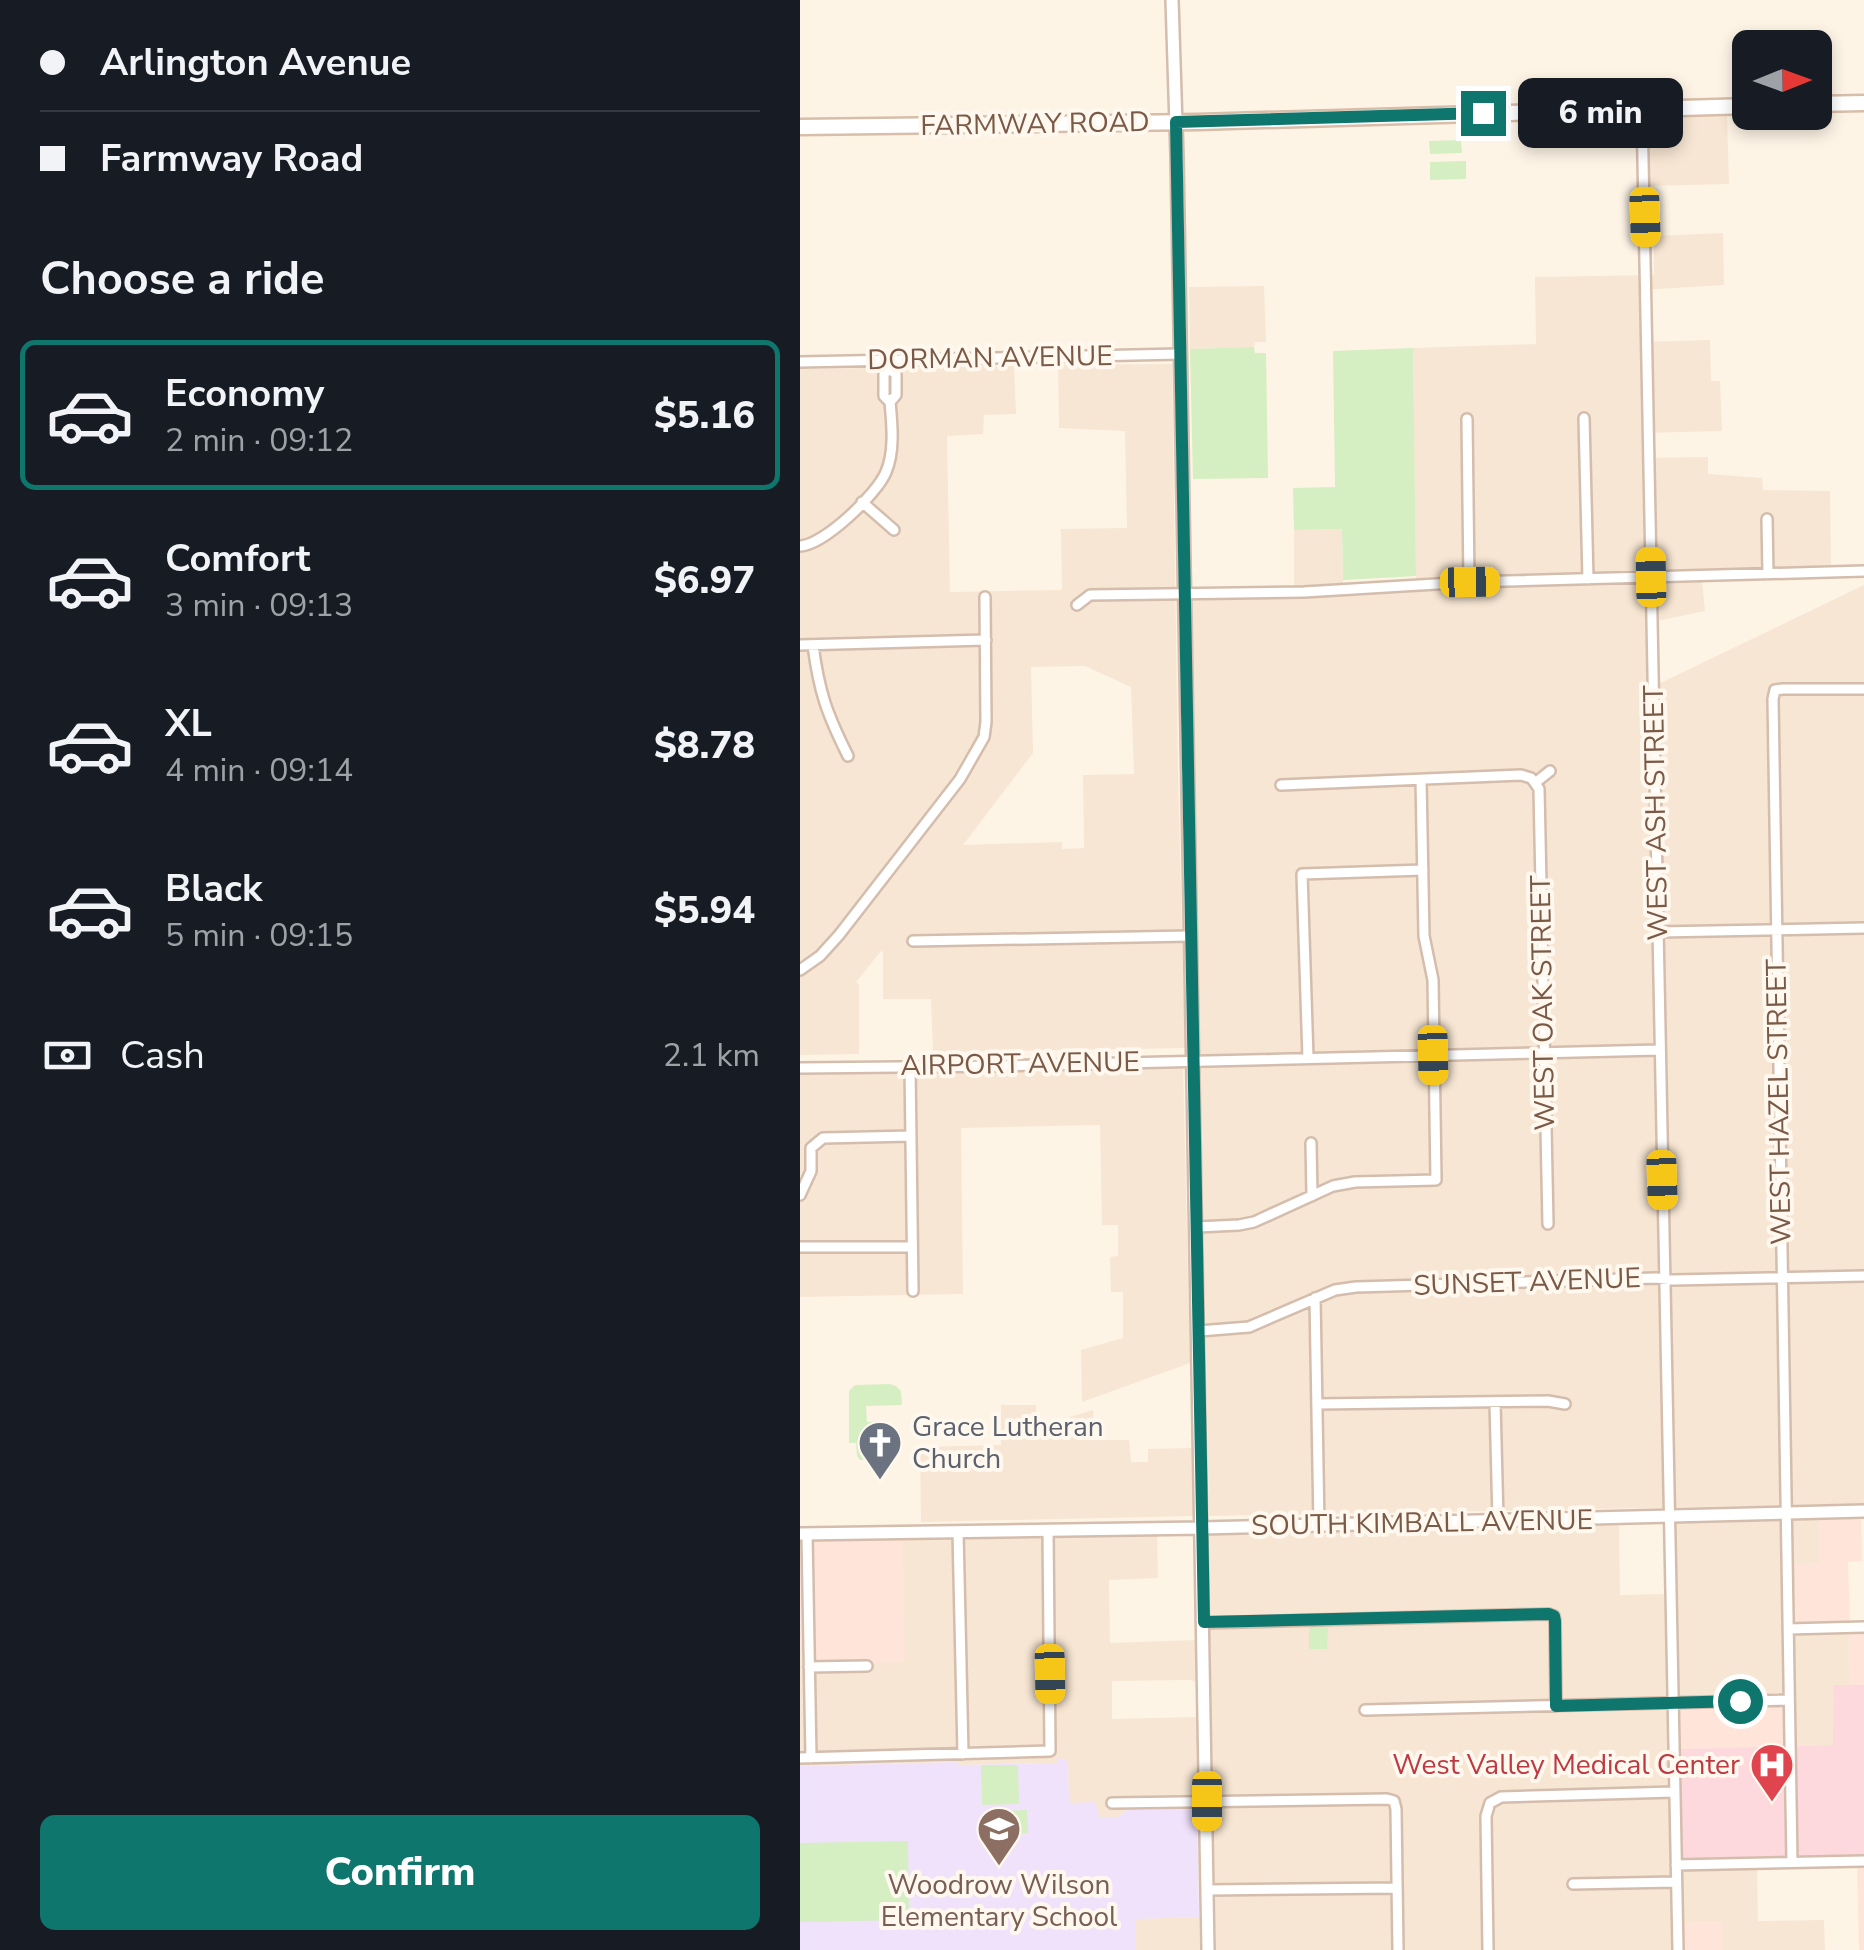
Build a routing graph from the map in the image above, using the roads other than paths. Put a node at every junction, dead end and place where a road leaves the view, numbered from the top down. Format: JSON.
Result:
{"nodes":[{"id":1,"x":1172,"y":0,"type":"edge"},
{"id":2,"x":1864,"y":103,"type":"edge"},
{"id":3,"x":1832,"y":104,"type":"edge"},
{"id":4,"x":1732,"y":106,"type":"edge"},
{"id":5,"x":1642,"y":109,"type":"junction"},
{"id":6,"x":1176,"y":122,"type":"junction"},
{"id":7,"x":800,"y":127,"type":"edge"},
{"id":8,"x":1180,"y":354,"type":"junction"},
{"id":9,"x":800,"y":362,"type":"edge"},
{"id":10,"x":889,"y":365,"type":"junction"},
{"id":11,"x":1584,"y":418,"type":"dead end"},
{"id":12,"x":1467,"y":419,"type":"dead end"},
{"id":13,"x":862,"y":502,"type":"junction"},
{"id":14,"x":1767,"y":519,"type":"dead end"},
{"id":15,"x":894,"y":530,"type":"dead end"},
{"id":16,"x":800,"y":546,"type":"edge"},
{"id":17,"x":1864,"y":571,"type":"edge"},
{"id":18,"x":1768,"y":574,"type":"junction"},
{"id":19,"x":1651,"y":577,"type":"junction"},
{"id":20,"x":1588,"y":579,"type":"junction"},
{"id":21,"x":1470,"y":582,"type":"junction"},
{"id":22,"x":1184,"y":594,"type":"junction"},
{"id":23,"x":985,"y":597,"type":"dead end"},
{"id":24,"x":1078,"y":605,"type":"dead end"},
{"id":25,"x":986,"y":640,"type":"junction"},
{"id":26,"x":813,"y":645,"type":"junction"},
{"id":27,"x":800,"y":646,"type":"edge"},
{"id":28,"x":1864,"y":689,"type":"edge"},
{"id":29,"x":848,"y":756,"type":"dead end"},
{"id":30,"x":1550,"y":771,"type":"dead end"},
{"id":31,"x":1421,"y":780,"type":"junction"},
{"id":32,"x":1535,"y":783,"type":"junction"},
{"id":33,"x":1281,"y":785,"type":"dead end"},
{"id":34,"x":1423,"y":870,"type":"junction"},
{"id":35,"x":1864,"y":928,"type":"edge"},
{"id":36,"x":1775,"y":930,"type":"junction"},
{"id":37,"x":1658,"y":932,"type":"junction"},
{"id":38,"x":1190,"y":936,"type":"junction"},
{"id":39,"x":912,"y":941,"type":"dead end"},
{"id":40,"x":800,"y":970,"type":"edge"},
{"id":41,"x":1659,"y":1050,"type":"junction"},
{"id":42,"x":1544,"y":1052,"type":"junction"},
{"id":43,"x":1433,"y":1055,"type":"junction"},
{"id":44,"x":1308,"y":1058,"type":"junction"},
{"id":45,"x":1193,"y":1061,"type":"junction"},
{"id":46,"x":910,"y":1067,"type":"junction"},
{"id":47,"x":800,"y":1068,"type":"edge"},
{"id":48,"x":911,"y":1136,"type":"junction"},
{"id":49,"x":1311,"y":1143,"type":"dead end"},
{"id":50,"x":800,"y":1195,"type":"edge"},
{"id":51,"x":1312,"y":1196,"type":"junction"},
{"id":52,"x":1548,"y":1224,"type":"dead end"},
{"id":53,"x":1197,"y":1227,"type":"junction"},
{"id":54,"x":912,"y":1247,"type":"junction"},
{"id":55,"x":800,"y":1248,"type":"edge"},
{"id":56,"x":1864,"y":1276,"type":"edge"},
{"id":57,"x":1782,"y":1278,"type":"junction"},
{"id":58,"x":1664,"y":1279,"type":"junction"},
{"id":59,"x":912,"y":1290,"type":"dead end"},
{"id":60,"x":1315,"y":1298,"type":"junction"},
{"id":61,"x":1199,"y":1331,"type":"junction"},
{"id":62,"x":1495,"y":1402,"type":"junction"},
{"id":63,"x":1317,"y":1404,"type":"junction"},
{"id":64,"x":1565,"y":1404,"type":"dead end"},
{"id":65,"x":1864,"y":1511,"type":"edge"},
{"id":66,"x":1786,"y":1514,"type":"junction"},
{"id":67,"x":1668,"y":1517,"type":"junction"},
{"id":68,"x":1498,"y":1521,"type":"junction"},
{"id":69,"x":1319,"y":1525,"type":"junction"},
{"id":70,"x":1202,"y":1528,"type":"junction"},
{"id":71,"x":1048,"y":1530,"type":"junction"},
{"id":72,"x":958,"y":1532,"type":"junction"},
{"id":73,"x":803,"y":1534,"type":"edge"},
{"id":74,"x":1204,"y":1622,"type":"junction"},
{"id":75,"x":1864,"y":1628,"type":"edge"},
{"id":76,"x":1788,"y":1629,"type":"junction"},
{"id":77,"x":867,"y":1666,"type":"dead end"},
{"id":78,"x":809,"y":1667,"type":"junction"},
{"id":79,"x":1789,"y":1700,"type":"junction"},
{"id":80,"x":1673,"y":1703,"type":"junction"},
{"id":81,"x":1556,"y":1706,"type":"junction"},
{"id":82,"x":1366,"y":1710,"type":"dead end"},
{"id":83,"x":963,"y":1754,"type":"junction"},
{"id":84,"x":805,"y":1758,"type":"edge"},
{"id":85,"x":1674,"y":1792,"type":"junction"},
{"id":86,"x":1207,"y":1801,"type":"junction"},
{"id":87,"x":1112,"y":1803,"type":"dead end"},
{"id":88,"x":1864,"y":1861,"type":"edge"},
{"id":89,"x":1792,"y":1862,"type":"junction"},
{"id":90,"x":1676,"y":1865,"type":"junction"},
{"id":91,"x":1676,"y":1882,"type":"junction"},
{"id":92,"x":1573,"y":1884,"type":"dead end"},
{"id":93,"x":1397,"y":1888,"type":"junction"},
{"id":94,"x":1208,"y":1890,"type":"junction"},
{"id":95,"x":1208,"y":1950,"type":"edge"},
{"id":96,"x":1398,"y":1950,"type":"edge"},
{"id":97,"x":1488,"y":1950,"type":"edge"},
{"id":98,"x":1678,"y":1950,"type":"edge"}],
"edges":[{"from":1,"to":6,"type":"street"},
{"from":2,"to":3,"type":"main road"},
{"from":4,"to":5,"type":"main road","name":"FARMWAY ROAD"},
{"from":5,"to":6,"type":"main road","name":"FARMWAY ROAD"},
{"from":5,"to":19,"type":"street","name":"WEST ASH STREET"},
{"from":6,"to":7,"type":"main road","name":"FARMWAY ROAD"},
{"from":6,"to":8,"type":"street"},
{"from":8,"to":10,"type":"street","name":"DORMAN AVENUE"},
{"from":8,"to":22,"type":"street"},
{"from":9,"to":10,"type":"street","name":"DORMAN AVENUE"},
{"from":10,"to":13,"type":"street"},
{"from":11,"to":20,"type":"street"},
{"from":12,"to":21,"type":"street"},
{"from":13,"to":15,"type":"street"},
{"from":13,"to":16,"type":"street"},
{"from":14,"to":18,"type":"street"},
{"from":17,"to":18,"type":"street"},
{"from":18,"to":19,"type":"street"},
{"from":19,"to":20,"type":"street"},
{"from":19,"to":37,"type":"street","name":"WEST ASH STREET"},
{"from":20,"to":21,"type":"street"},
{"from":21,"to":22,"type":"street"},
{"from":22,"to":24,"type":"street"},
{"from":22,"to":38,"type":"street"},
{"from":23,"to":25,"type":"street"},
{"from":25,"to":26,"type":"street"},
{"from":25,"to":40,"type":"street"},
{"from":26,"to":27,"type":"street"},
{"from":26,"to":29,"type":"street"},
{"from":28,"to":36,"type":"street","name":"WEST HAZEL STREET"},
{"from":30,"to":32,"type":"street"},
{"from":31,"to":32,"type":"street"},
{"from":31,"to":33,"type":"street"},
{"from":31,"to":34,"type":"street"},
{"from":32,"to":42,"type":"street","name":"WEST OAK STREET"},
{"from":34,"to":43,"type":"street"},
{"from":34,"to":44,"type":"street"},
{"from":35,"to":36,"type":"street"},
{"from":36,"to":37,"type":"street"},
{"from":36,"to":57,"type":"street","name":"WEST HAZEL STREET"},
{"from":37,"to":41,"type":"street","name":"WEST ASH STREET"},
{"from":38,"to":39,"type":"street"},
{"from":38,"to":45,"type":"street"},
{"from":41,"to":42,"type":"street","name":"AIRPORT AVENUE"},
{"from":41,"to":58,"type":"street","name":"WEST ASH STREET"},
{"from":42,"to":43,"type":"street","name":"AIRPORT AVENUE"},
{"from":42,"to":52,"type":"street","name":"WEST OAK STREET"},
{"from":43,"to":44,"type":"street","name":"AIRPORT AVENUE"},
{"from":43,"to":51,"type":"street"},
{"from":44,"to":45,"type":"street","name":"AIRPORT AVENUE"},
{"from":45,"to":46,"type":"street","name":"AIRPORT AVENUE"},
{"from":45,"to":53,"type":"street"},
{"from":46,"to":47,"type":"street","name":"AIRPORT AVENUE"},
{"from":46,"to":48,"type":"street"},
{"from":48,"to":50,"type":"street"},
{"from":48,"to":54,"type":"street"},
{"from":49,"to":51,"type":"street"},
{"from":51,"to":53,"type":"street"},
{"from":53,"to":61,"type":"street"},
{"from":54,"to":55,"type":"street"},
{"from":54,"to":59,"type":"street"},
{"from":56,"to":57,"type":"street","name":"SUNSET AVENUE"},
{"from":57,"to":58,"type":"street","name":"SUNSET AVENUE"},
{"from":57,"to":66,"type":"street","name":"WEST HAZEL STREET"},
{"from":58,"to":60,"type":"street","name":"SUNSET AVENUE"},
{"from":58,"to":67,"type":"street","name":"WEST ASH STREET"},
{"from":60,"to":61,"type":"street","name":"SUNSET AVENUE"},
{"from":60,"to":63,"type":"street"},
{"from":61,"to":70,"type":"street"},
{"from":62,"to":63,"type":"street"},
{"from":62,"to":64,"type":"street"},
{"from":62,"to":68,"type":"street"},
{"from":63,"to":69,"type":"street"},
{"from":65,"to":66,"type":"street","name":"SOUTH KIMBALL AVENUE"},
{"from":66,"to":67,"type":"street","name":"SOUTH KIMBALL AVENUE"},
{"from":66,"to":76,"type":"street","name":"WEST HAZEL STREET"},
{"from":67,"to":68,"type":"street","name":"SOUTH KIMBALL AVENUE"},
{"from":67,"to":80,"type":"street","name":"WEST ASH STREET"},
{"from":68,"to":69,"type":"street","name":"SOUTH KIMBALL AVENUE"},
{"from":69,"to":70,"type":"street","name":"SOUTH KIMBALL AVENUE"},
{"from":70,"to":71,"type":"street","name":"SOUTH KIMBALL AVENUE"},
{"from":70,"to":74,"type":"street"},
{"from":71,"to":72,"type":"street","name":"SOUTH KIMBALL AVENUE"},
{"from":71,"to":83,"type":"street"},
{"from":72,"to":73,"type":"street","name":"SOUTH KIMBALL AVENUE"},
{"from":72,"to":83,"type":"street"},
{"from":73,"to":78,"type":"street"},
{"from":74,"to":81,"type":"street"},
{"from":74,"to":86,"type":"street"},
{"from":75,"to":76,"type":"street"},
{"from":76,"to":79,"type":"street","name":"WEST HAZEL STREET"},
{"from":77,"to":78,"type":"street"},
{"from":78,"to":84,"type":"street"},
{"from":79,"to":80,"type":"street"},
{"from":79,"to":89,"type":"street","name":"WEST HAZEL STREET"},
{"from":80,"to":81,"type":"street"},
{"from":80,"to":85,"type":"street","name":"WEST ASH STREET"},
{"from":81,"to":82,"type":"street"},
{"from":83,"to":84,"type":"street"},
{"from":85,"to":90,"type":"street","name":"WEST ASH STREET"},
{"from":85,"to":97,"type":"street"},
{"from":86,"to":87,"type":"street"},
{"from":86,"to":93,"type":"street"},
{"from":86,"to":94,"type":"street"},
{"from":88,"to":89,"type":"street"},
{"from":89,"to":90,"type":"street"},
{"from":90,"to":91,"type":"street","name":"WEST ASH STREET"},
{"from":91,"to":92,"type":"street"},
{"from":91,"to":98,"type":"street","name":"WEST ASH STREET"},
{"from":93,"to":94,"type":"street"},
{"from":93,"to":96,"type":"street"},
{"from":94,"to":95,"type":"street"}]}
